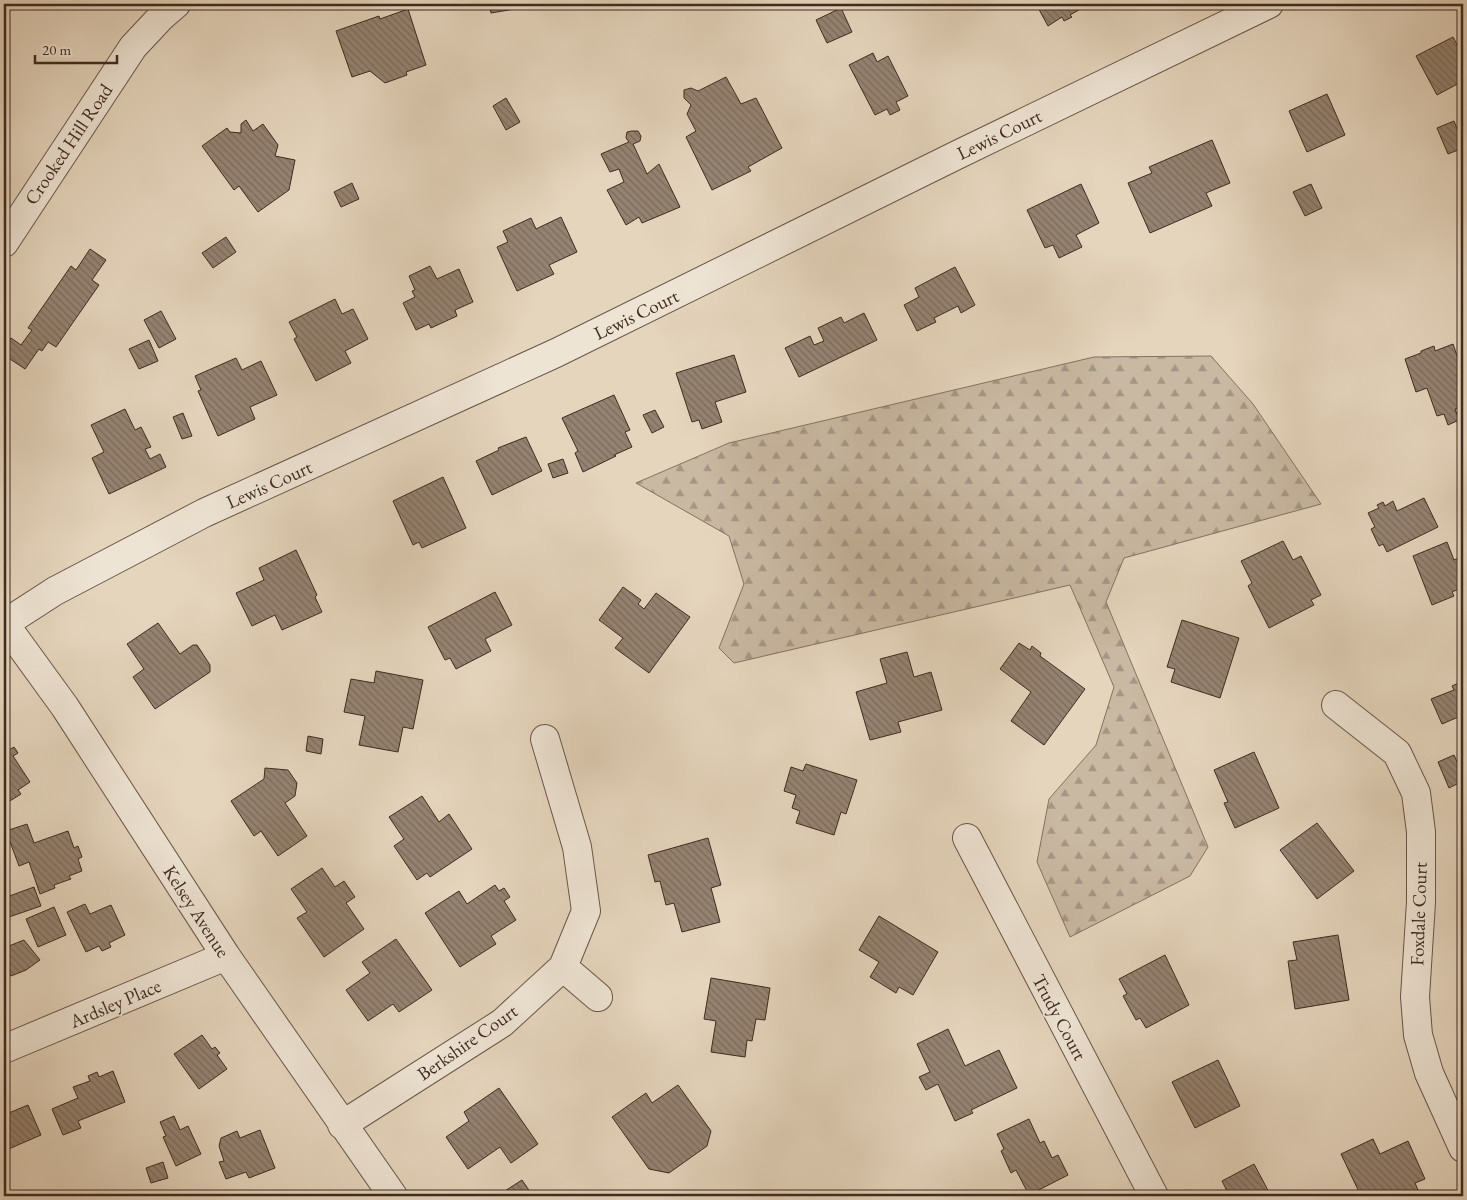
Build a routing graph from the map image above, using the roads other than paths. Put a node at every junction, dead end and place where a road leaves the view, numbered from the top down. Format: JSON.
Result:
{"nodes":[{"id":1,"x":1269,"y":4,"type":"edge"},
{"id":2,"x":161,"y":8,"type":"edge"},
{"id":3,"x":4,"y":242,"type":"edge"},
{"id":4,"x":4,"y":623,"type":"edge"},
{"id":5,"x":1336,"y":705,"type":"dead end"},
{"id":6,"x":545,"y":740,"type":"dead end"},
{"id":7,"x":967,"y":838,"type":"dead end"},
{"id":8,"x":226,"y":956,"type":"junction"},
{"id":9,"x":563,"y":967,"type":"junction"},
{"id":10,"x":598,"y":997,"type":"dead end"},
{"id":11,"x":4,"y":1049,"type":"edge"},
{"id":12,"x":342,"y":1125,"type":"junction"},
{"id":13,"x":1463,"y":1148,"type":"edge"},
{"id":14,"x":393,"y":1196,"type":"edge"},
{"id":15,"x":1154,"y":1196,"type":"edge"}],
"edges":[{"from":1,"to":4,"type":"street","name":"Lewis Court"},
{"from":2,"to":3,"type":"street","name":"Crooked Hill Road"},
{"from":4,"to":8,"type":"street","name":"Kelsey Avenue"},
{"from":5,"to":13,"type":"street","name":"Foxdale Court"},
{"from":6,"to":9,"type":"street","name":"Berkshire Court"},
{"from":7,"to":15,"type":"street","name":"Trudy Court"},
{"from":8,"to":11,"type":"street","name":"Ardsley Place"},
{"from":8,"to":12,"type":"street","name":"Kelsey Avenue"},
{"from":9,"to":10,"type":"street"},
{"from":9,"to":12,"type":"street","name":"Berkshire Court"},
{"from":12,"to":14,"type":"street","name":"Kelsey Avenue"}]}
